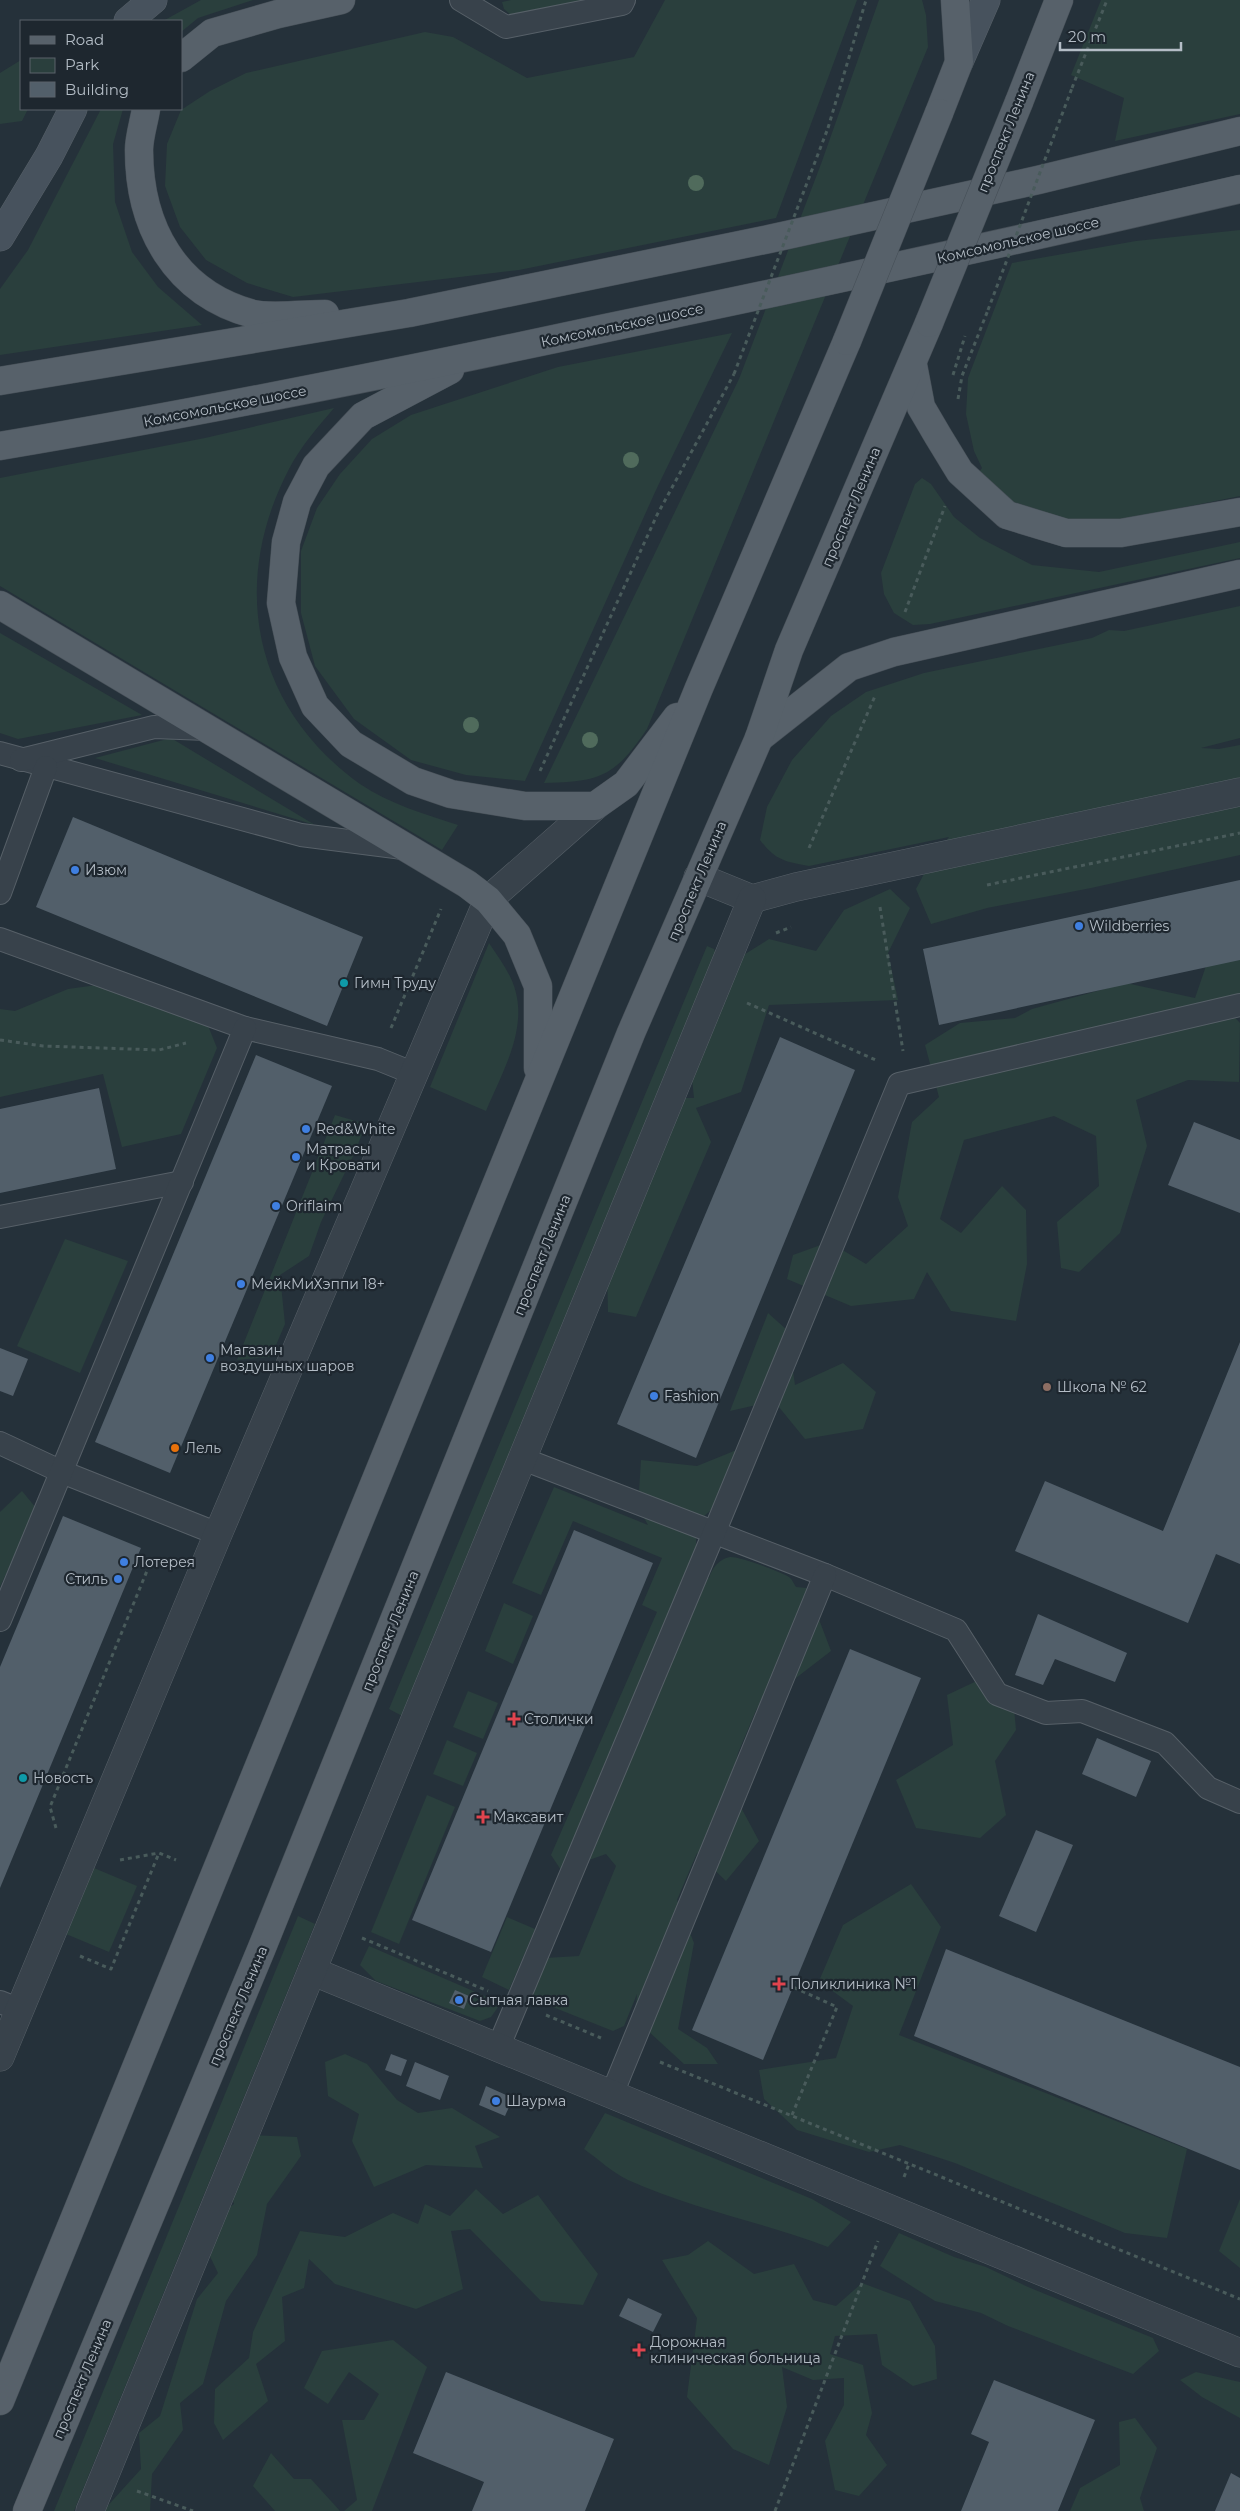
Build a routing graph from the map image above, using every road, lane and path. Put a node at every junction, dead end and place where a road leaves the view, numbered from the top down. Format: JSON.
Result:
{"nodes":[{"id":1,"x":153,"y":0,"type":"edge"},
{"id":2,"x":342,"y":0,"type":"edge"},
{"id":3,"x":461,"y":0,"type":"edge"},
{"id":4,"x":624,"y":0,"type":"edge"},
{"id":5,"x":866,"y":0,"type":"edge"},
{"id":6,"x":955,"y":0,"type":"edge"},
{"id":7,"x":986,"y":0,"type":"edge"},
{"id":8,"x":1059,"y":0,"type":"edge"},
{"id":9,"x":1106,"y":0,"type":"edge"},
{"id":10,"x":129,"y":20,"type":"edge"},
{"id":11,"x":182,"y":57,"type":"edge"},
{"id":12,"x":959,"y":62,"type":"junction"},
{"id":13,"x":72,"y":110,"type":"edge"},
{"id":14,"x":146,"y":110,"type":"edge"},
{"id":15,"x":1240,"y":131,"type":"edge"},
{"id":16,"x":1240,"y":189,"type":"edge"},
{"id":17,"x":0,"y":238,"type":"edge"},
{"id":18,"x":409,"y":313,"type":"junction"},
{"id":19,"x":967,"y":331,"type":"dead end"},
{"id":20,"x":477,"y":356,"type":"junction"},
{"id":21,"x":913,"y":365,"type":"junction"},
{"id":22,"x":734,"y":374,"type":"dead end"},
{"id":23,"x":0,"y":381,"type":"edge"},
{"id":24,"x":0,"y":446,"type":"edge"},
{"id":25,"x":1240,"y":512,"type":"edge"},
{"id":26,"x":1240,"y":574,"type":"edge"},
{"id":27,"x":0,"y":604,"type":"edge"},
{"id":28,"x":699,"y":688,"type":"junction"},
{"id":29,"x":207,"y":729,"type":"junction"},
{"id":30,"x":759,"y":738,"type":"junction"},
{"id":31,"x":10,"y":757,"type":"edge"},
{"id":32,"x":46,"y":767,"type":"junction"},
{"id":33,"x":1240,"y":792,"type":"edge"},
{"id":34,"x":595,"y":806,"type":"junction"},
{"id":35,"x":1240,"y":833,"type":"edge"},
{"id":36,"x":406,"y":848,"type":"junction"},
{"id":37,"x":698,"y":876,"type":"junction"},
{"id":38,"x":977,"y":887,"type":"dead end"},
{"id":39,"x":0,"y":893,"type":"edge"},
{"id":40,"x":488,"y":900,"type":"junction"},
{"id":41,"x":752,"y":900,"type":"junction"},
{"id":42,"x":890,"y":905,"type":"dead end"},
{"id":43,"x":880,"y":907,"type":"junction"},
{"id":44,"x":871,"y":909,"type":"dead end"},
{"id":45,"x":798,"y":925,"type":"dead end"},
{"id":46,"x":775,"y":933,"type":"dead end"},
{"id":47,"x":0,"y":939,"type":"edge"},
{"id":48,"x":746,"y":1003,"type":"dead end"},
{"id":49,"x":1240,"y":1005,"type":"edge"},
{"id":50,"x":245,"y":1028,"type":"junction"},
{"id":51,"x":0,"y":1040,"type":"edge"},
{"id":52,"x":188,"y":1043,"type":"dead end"},
{"id":53,"x":415,"y":1074,"type":"junction"},
{"id":54,"x":538,"y":1082,"type":"junction"},
{"id":55,"x":898,"y":1084,"type":"junction"},
{"id":56,"x":182,"y":1182,"type":"junction"},
{"id":57,"x":0,"y":1217,"type":"edge"},
{"id":58,"x":0,"y":1443,"type":"edge"},
{"id":59,"x":523,"y":1459,"type":"junction"},
{"id":60,"x":62,"y":1472,"type":"junction"},
{"id":61,"x":714,"y":1533,"type":"junction"},
{"id":62,"x":218,"y":1534,"type":"junction"},
{"id":63,"x":825,"y":1575,"type":"junction"},
{"id":64,"x":0,"y":1620,"type":"edge"},
{"id":65,"x":1240,"y":1802,"type":"edge"},
{"id":66,"x":159,"y":1852,"type":"dead end"},
{"id":67,"x":359,"y":1936,"type":"dead end"},
{"id":68,"x":47,"y":1942,"type":"junction"},
{"id":69,"x":312,"y":1971,"type":"junction"},
{"id":70,"x":793,"y":1987,"type":"dead end"},
{"id":71,"x":518,"y":2004,"type":"junction"},
{"id":72,"x":10,"y":2006,"type":"edge"},
{"id":73,"x":498,"y":2048,"type":"junction"},
{"id":74,"x":632,"y":2050,"type":"junction"},
{"id":75,"x":0,"y":2057,"type":"edge"},
{"id":76,"x":612,"y":2094,"type":"junction"},
{"id":77,"x":792,"y":2115,"type":"junction"},
{"id":78,"x":910,"y":2164,"type":"junction"},
{"id":79,"x":891,"y":2210,"type":"junction"},
{"id":80,"x":1240,"y":2299,"type":"edge"},
{"id":81,"x":1240,"y":2353,"type":"edge"},
{"id":82,"x":0,"y":2400,"type":"edge"},
{"id":83,"x":134,"y":2490,"type":"dead end"},
{"id":84,"x":27,"y":2511,"type":"edge"},
{"id":85,"x":90,"y":2511,"type":"edge"},
{"id":86,"x":192,"y":2511,"type":"edge"},
{"id":87,"x":775,"y":2511,"type":"edge"}],
"edges":[{"from":1,"to":10,"type":"main road"},
{"from":2,"to":11,"type":"main road"},
{"from":3,"to":4,"type":"lane"},
{"from":5,"to":22,"type":"path","bridge":true},
{"from":6,"to":12,"type":"main road"},
{"from":7,"to":12,"type":"main road"},
{"from":8,"to":21,"type":"main road","name":"проспект Ленина","bridge":true},
{"from":9,"to":19,"type":"path","bridge":true},
{"from":12,"to":28,"type":"main road","bridge":true},
{"from":13,"to":17,"type":"main road"},
{"from":14,"to":18,"type":"main road"},
{"from":15,"to":18,"type":"main road"},
{"from":16,"to":20,"type":"main road","name":"Комсомольское шоссе"},
{"from":18,"to":23,"type":"main road"},
{"from":20,"to":24,"type":"main road","name":"Комсомольское шоссе"},
{"from":20,"to":34,"type":"main road"},
{"from":21,"to":25,"type":"main road"},
{"from":21,"to":30,"type":"main road","name":"проспект Ленина"},
{"from":26,"to":30,"type":"main road"},
{"from":27,"to":29,"type":"main road"},
{"from":28,"to":34,"type":"main road"},
{"from":28,"to":54,"type":"main road"},
{"from":29,"to":31,"type":"lane"},
{"from":29,"to":36,"type":"main road"},
{"from":30,"to":37,"type":"main road","name":"проспект Ленина"},
{"from":31,"to":32,"type":"lane"},
{"from":32,"to":36,"type":"lane"},
{"from":32,"to":39,"type":"lane"},
{"from":33,"to":41,"type":"street"},
{"from":34,"to":40,"type":"street"},
{"from":35,"to":38,"type":"path"},
{"from":36,"to":40,"type":"main road"},
{"from":37,"to":41,"type":"street"},
{"from":37,"to":84,"type":"main road","name":"проспект Ленина"},
{"from":40,"to":53,"type":"street"},
{"from":40,"to":54,"type":"main road"},
{"from":41,"to":59,"type":"street"},
{"from":42,"to":43,"type":"path"},
{"from":43,"to":44,"type":"path"},
{"from":43,"to":55,"type":"path"},
{"from":45,"to":46,"type":"path"},
{"from":47,"to":50,"type":"lane"},
{"from":48,"to":55,"type":"path"},
{"from":49,"to":55,"type":"lane"},
{"from":50,"to":53,"type":"lane"},
{"from":50,"to":56,"type":"lane"},
{"from":51,"to":52,"type":"path"},
{"from":53,"to":62,"type":"street"},
{"from":54,"to":82,"type":"main road"},
{"from":55,"to":61,"type":"lane"},
{"from":56,"to":57,"type":"lane"},
{"from":56,"to":60,"type":"lane"},
{"from":58,"to":60,"type":"lane"},
{"from":59,"to":61,"type":"lane"},
{"from":59,"to":69,"type":"street"},
{"from":60,"to":62,"type":"lane"},
{"from":60,"to":64,"type":"lane"},
{"from":61,"to":63,"type":"lane"},
{"from":61,"to":71,"type":"lane"},
{"from":62,"to":68,"type":"street"},
{"from":63,"to":65,"type":"lane"},
{"from":63,"to":74,"type":"lane"},
{"from":66,"to":68,"type":"path"},
{"from":67,"to":71,"type":"path"},
{"from":68,"to":72,"type":"street"},
{"from":69,"to":73,"type":"street"},
{"from":69,"to":85,"type":"street"},
{"from":70,"to":77,"type":"path"},
{"from":71,"to":73,"type":"lane"},
{"from":71,"to":74,"type":"path"},
{"from":72,"to":75,"type":"street"},
{"from":73,"to":76,"type":"street"},
{"from":74,"to":76,"type":"lane"},
{"from":74,"to":77,"type":"path"},
{"from":76,"to":79,"type":"street"},
{"from":77,"to":78,"type":"path"},
{"from":78,"to":79,"type":"path"},
{"from":78,"to":80,"type":"path"},
{"from":79,"to":81,"type":"street"},
{"from":79,"to":87,"type":"path"},
{"from":83,"to":86,"type":"path"}]}
